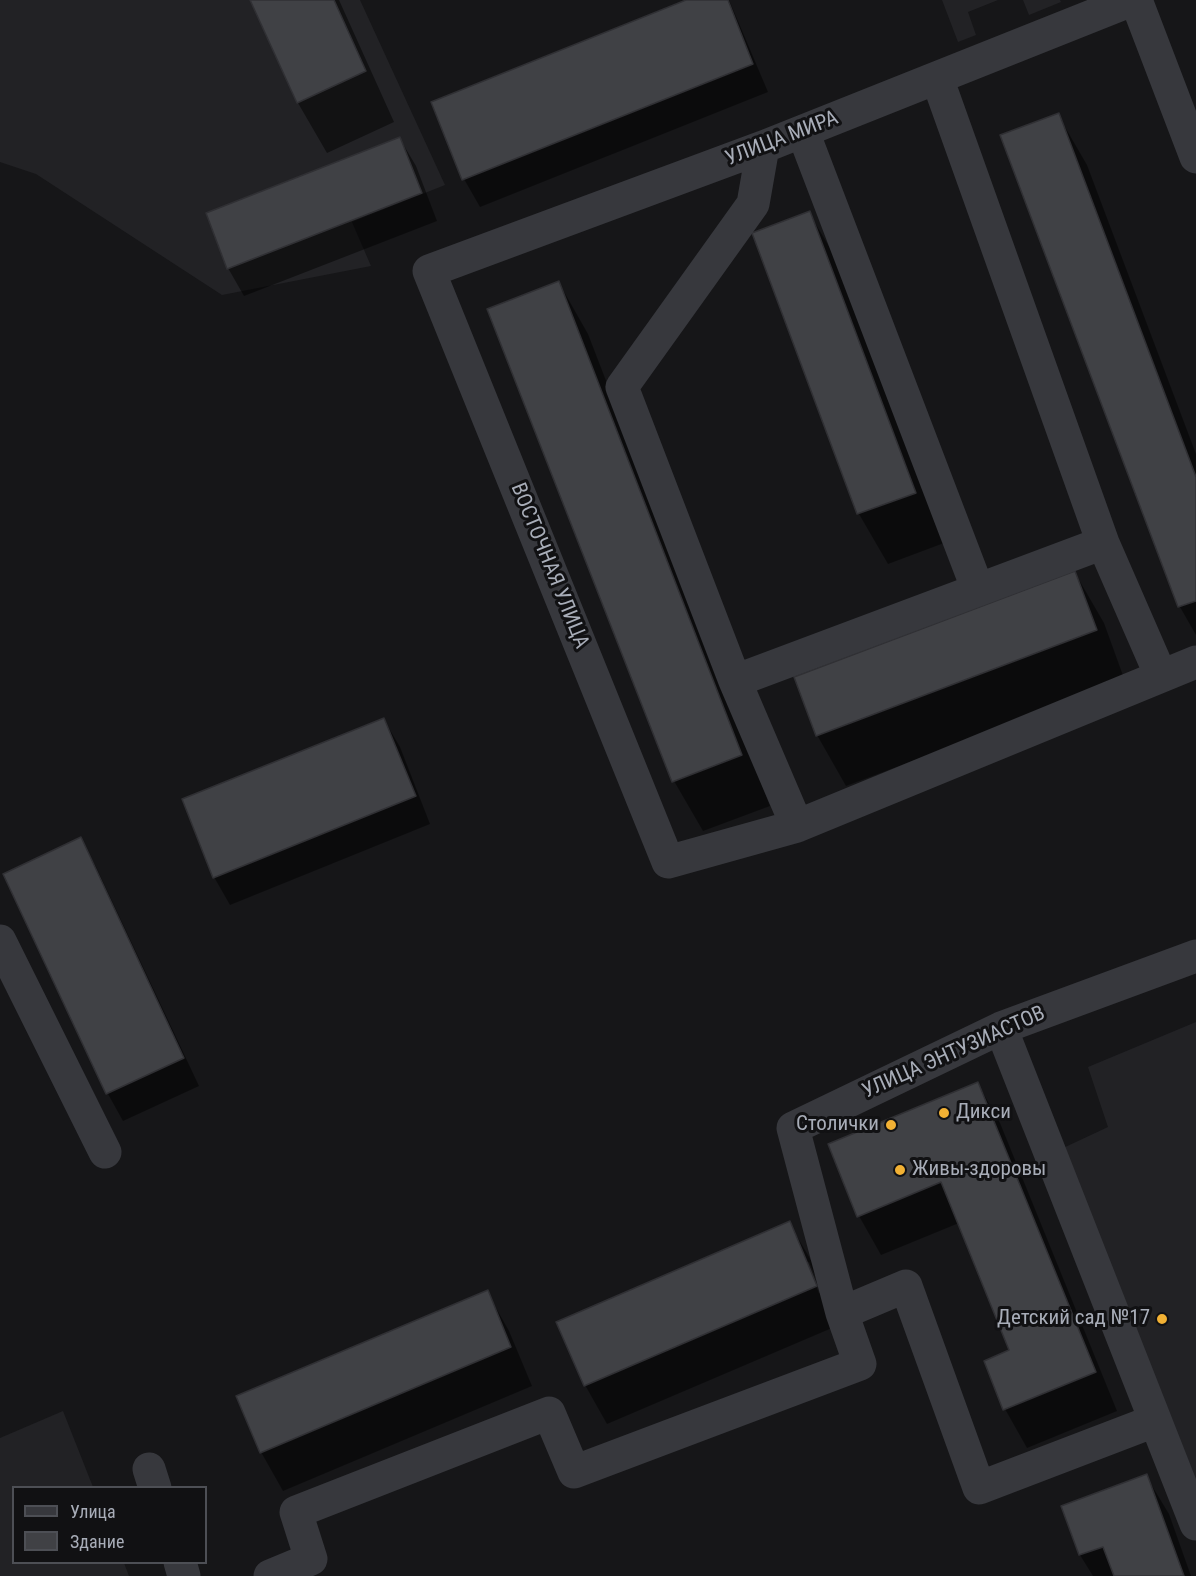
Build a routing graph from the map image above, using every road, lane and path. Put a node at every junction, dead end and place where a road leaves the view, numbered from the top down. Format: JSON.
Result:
{"nodes":[{"id":1,"x":1134,"y":0,"type":"edge"},
{"id":2,"x":937,"y":78,"type":"junction"},
{"id":3,"x":1190,"y":124,"type":"edge"},
{"id":4,"x":803,"y":132,"type":"junction"},
{"id":5,"x":763,"y":147,"type":"junction"},
{"id":6,"x":1196,"y":157,"type":"edge"},
{"id":7,"x":429,"y":271,"type":"joint"},
{"id":8,"x":1103,"y":543,"type":"junction"},
{"id":9,"x":978,"y":590,"type":"junction"},
{"id":10,"x":1196,"y":662,"type":"edge"},
{"id":11,"x":1161,"y":676,"type":"junction"},
{"id":12,"x":735,"y":681,"type":"junction"},
{"id":13,"x":797,"y":826,"type":"junction"},
{"id":14,"x":0,"y":941,"type":"edge"},
{"id":15,"x":1196,"y":956,"type":"edge"},
{"id":16,"x":1001,"y":1028,"type":"junction"},
{"id":17,"x":105,"y":1152,"type":"dead end"},
{"id":18,"x":842,"y":1313,"type":"junction"},
{"id":19,"x":1154,"y":1421,"type":"junction"},
{"id":20,"x":1196,"y":1524,"type":"edge"},
{"id":21,"x":314,"y":1567,"type":"edge"},
{"id":22,"x":270,"y":1576,"type":"edge"}],
"edges":[{"from":1,"to":2,"type":"street","name":"УЛИЦА МИРА"},
{"from":1,"to":3,"type":"street"},
{"from":2,"to":4,"type":"street","name":"УЛИЦА МИРА"},
{"from":2,"to":8,"type":"street"},
{"from":3,"to":6,"type":"street"},
{"from":4,"to":5,"type":"street","name":"УЛИЦА МИРА"},
{"from":4,"to":9,"type":"street"},
{"from":5,"to":7,"type":"street","name":"УЛИЦА МИРА"},
{"from":5,"to":12,"type":"street"},
{"from":7,"to":13,"type":"street","name":"ВОСТОЧНАЯ УЛИЦА"},
{"from":8,"to":9,"type":"street"},
{"from":8,"to":11,"type":"street"},
{"from":9,"to":12,"type":"street"},
{"from":10,"to":11,"type":"street"},
{"from":11,"to":13,"type":"street"},
{"from":12,"to":13,"type":"street"},
{"from":14,"to":17,"type":"street"},
{"from":15,"to":16,"type":"street","name":"УЛИЦА ЭНТУЗИАСТОВ"},
{"from":16,"to":18,"type":"street","name":"УЛИЦА ЭНТУЗИАСТОВ"},
{"from":16,"to":19,"type":"street"},
{"from":18,"to":19,"type":"street"},
{"from":18,"to":21,"type":"street"},
{"from":19,"to":20,"type":"street"},
{"from":21,"to":22,"type":"street"}]}
